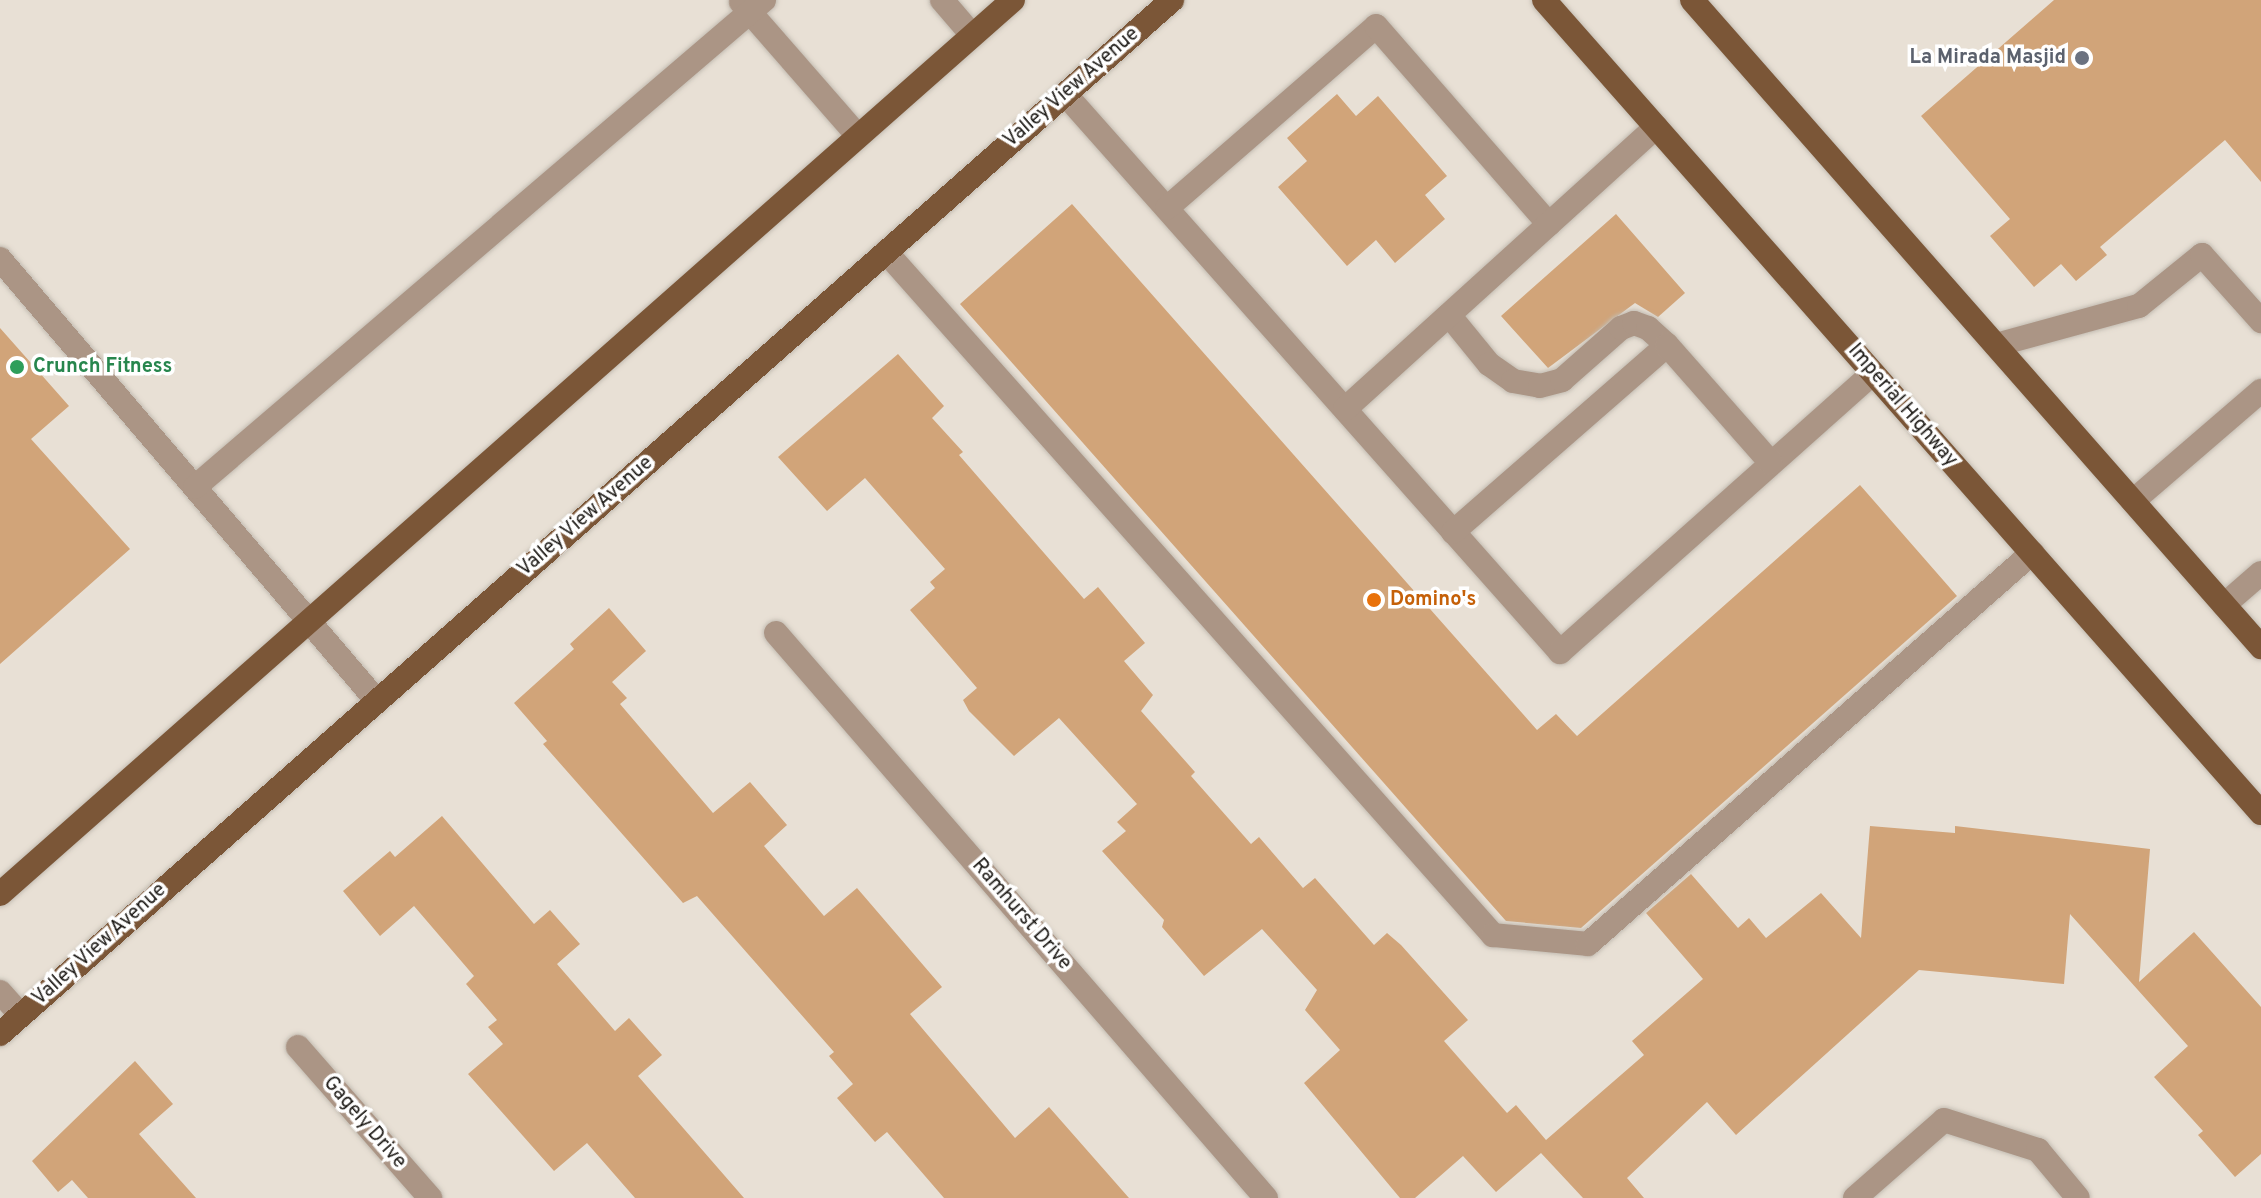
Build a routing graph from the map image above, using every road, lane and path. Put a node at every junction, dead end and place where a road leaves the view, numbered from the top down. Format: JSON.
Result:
{"nodes":[{"id":1,"x":942,"y":0,"type":"edge"},
{"id":2,"x":1013,"y":0,"type":"edge"},
{"id":3,"x":1172,"y":0,"type":"edge"},
{"id":4,"x":1544,"y":0,"type":"edge"},
{"id":5,"x":1692,"y":0,"type":"edge"},
{"id":6,"x":751,"y":4,"type":"edge"},
{"id":7,"x":972,"y":35,"type":"junction"},
{"id":8,"x":1065,"y":94,"type":"junction"},
{"id":9,"x":1656,"y":127,"type":"junction"},
{"id":10,"x":858,"y":136,"type":"junction"},
{"id":11,"x":1167,"y":208,"type":"junction"},
{"id":12,"x":1549,"y":224,"type":"junction"},
{"id":13,"x":886,"y":252,"type":"junction"},
{"id":14,"x":0,"y":259,"type":"edge"},
{"id":15,"x":1449,"y":315,"type":"junction"},
{"id":16,"x":2261,"y":321,"type":"edge"},
{"id":17,"x":1667,"y":345,"type":"junction"},
{"id":18,"x":1996,"y":345,"type":"junction"},
{"id":19,"x":1873,"y":373,"type":"junction"},
{"id":20,"x":2261,"y":391,"type":"edge"},
{"id":21,"x":1345,"y":409,"type":"junction"},
{"id":22,"x":1771,"y":463,"type":"junction"},
{"id":23,"x":195,"y":487,"type":"junction"},
{"id":24,"x":2133,"y":501,"type":"junction"},
{"id":25,"x":1453,"y":532,"type":"junction"},
{"id":26,"x":2032,"y":553,"type":"junction"},
{"id":27,"x":2261,"y":573,"type":"edge"},
{"id":28,"x":2224,"y":605,"type":"junction"},
{"id":29,"x":310,"y":621,"type":"junction"},
{"id":30,"x":776,"y":633,"type":"dead end"},
{"id":31,"x":2261,"y":647,"type":"edge"},
{"id":32,"x":377,"y":701,"type":"junction"},
{"id":33,"x":2261,"y":813,"type":"edge"},
{"id":34,"x":0,"y":894,"type":"edge"},
{"id":35,"x":0,"y":992,"type":"edge"},
{"id":36,"x":21,"y":1015,"type":"junction"},
{"id":37,"x":0,"y":1034,"type":"edge"},
{"id":38,"x":298,"y":1047,"type":"dead end"},
{"id":39,"x":430,"y":1198,"type":"edge"},
{"id":40,"x":1266,"y":1198,"type":"edge"},
{"id":41,"x":1855,"y":1198,"type":"edge"},
{"id":42,"x":2078,"y":1198,"type":"edge"}],
"edges":[{"from":1,"to":7,"type":"street"},
{"from":2,"to":7,"type":"main road"},
{"from":3,"to":8,"type":"main road","name":"Valley View Avenue"},
{"from":4,"to":9,"type":"main road","name":"Imperial Highway"},
{"from":5,"to":18,"type":"main road"},
{"from":6,"to":10,"type":"street"},
{"from":6,"to":23,"type":"street"},
{"from":7,"to":10,"type":"main road"},
{"from":8,"to":11,"type":"street"},
{"from":8,"to":13,"type":"main road","name":"Valley View Avenue"},
{"from":9,"to":12,"type":"street"},
{"from":9,"to":19,"type":"main road","name":"Imperial Highway"},
{"from":10,"to":29,"type":"main road"},
{"from":11,"to":12,"type":"street"},
{"from":11,"to":21,"type":"street"},
{"from":12,"to":15,"type":"street"},
{"from":13,"to":26,"type":"street"},
{"from":13,"to":32,"type":"main road","name":"Valley View Avenue"},
{"from":14,"to":23,"type":"street"},
{"from":15,"to":17,"type":"street"},
{"from":15,"to":21,"type":"street"},
{"from":16,"to":18,"type":"street"},
{"from":17,"to":22,"type":"street"},
{"from":17,"to":25,"type":"street"},
{"from":18,"to":24,"type":"main road"},
{"from":19,"to":22,"type":"street"},
{"from":19,"to":26,"type":"main road","name":"Imperial Highway"},
{"from":20,"to":24,"type":"street"},
{"from":21,"to":25,"type":"street"},
{"from":22,"to":25,"type":"street"},
{"from":23,"to":29,"type":"street"},
{"from":24,"to":28,"type":"main road"},
{"from":26,"to":33,"type":"main road","name":"Imperial Highway"},
{"from":27,"to":28,"type":"street"},
{"from":28,"to":31,"type":"main road"},
{"from":29,"to":32,"type":"street"},
{"from":29,"to":34,"type":"main road"},
{"from":30,"to":40,"type":"street","name":"Ramhurst Drive"},
{"from":32,"to":36,"type":"main road","name":"Valley View Avenue"},
{"from":35,"to":36,"type":"street"},
{"from":36,"to":37,"type":"main road","name":"Valley View Avenue"},
{"from":38,"to":39,"type":"street","name":"Gagely Drive"},
{"from":41,"to":42,"type":"street"}]}
